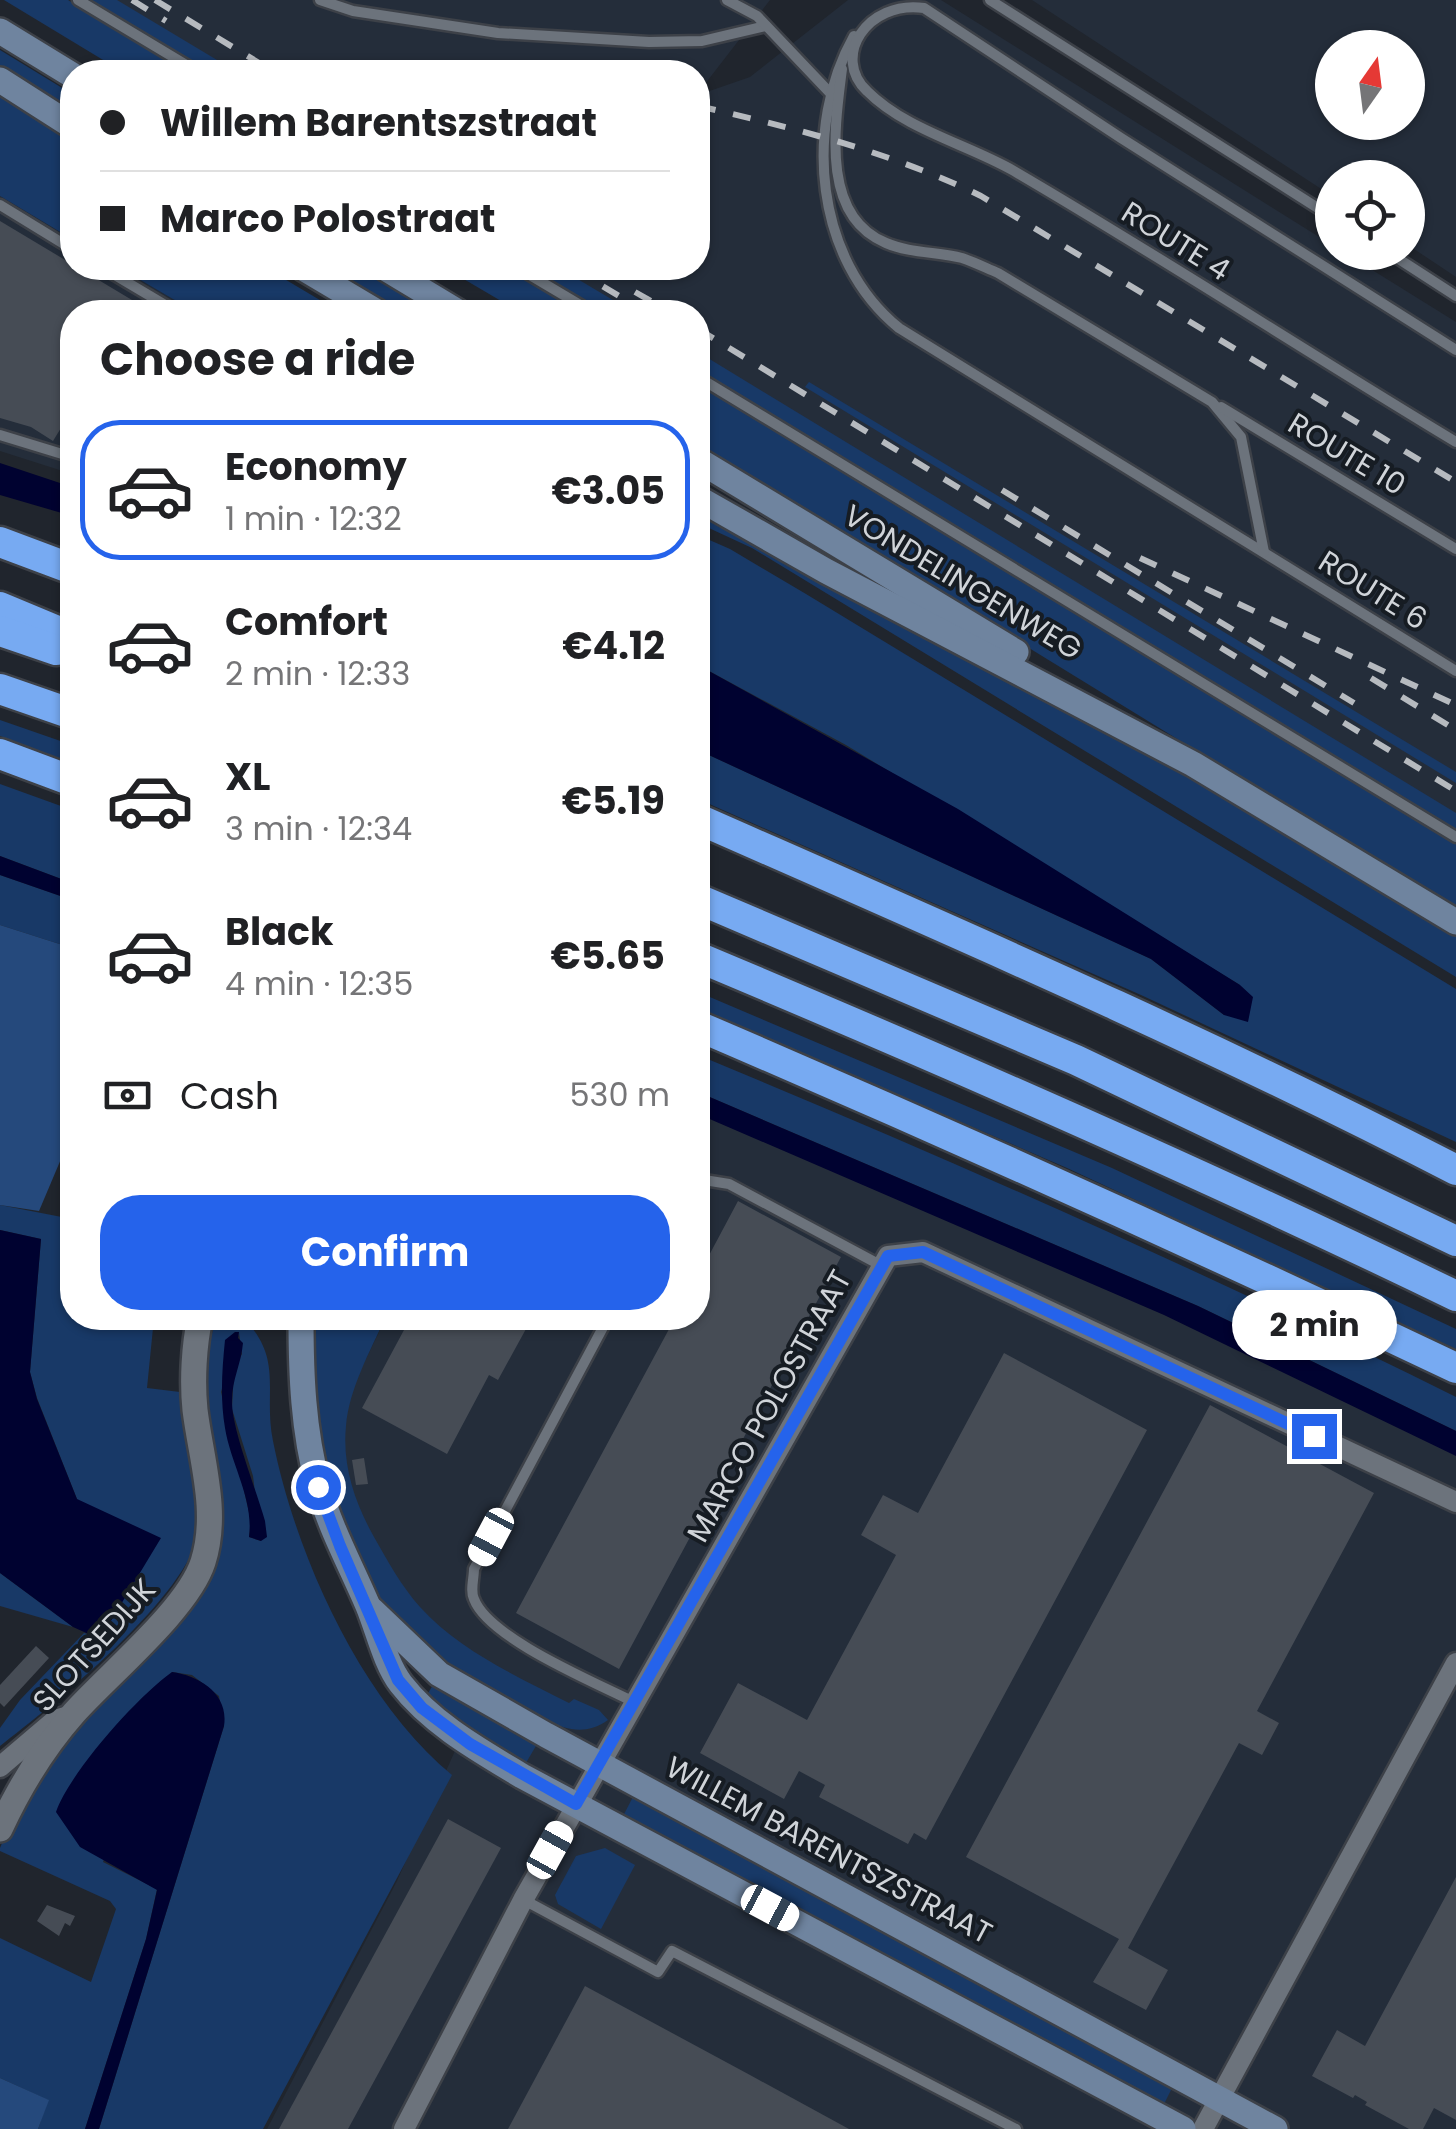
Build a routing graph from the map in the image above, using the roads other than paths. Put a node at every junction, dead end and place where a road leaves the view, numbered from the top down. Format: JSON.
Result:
{"nodes":[{"id":1,"x":78,"y":0,"type":"edge"},
{"id":2,"x":320,"y":0,"type":"edge"},
{"id":3,"x":728,"y":0,"type":"edge"},
{"id":4,"x":990,"y":0,"type":"edge"},
{"id":5,"x":863,"y":22,"type":"junction"},
{"id":6,"x":766,"y":26,"type":"junction"},
{"id":7,"x":0,"y":31,"type":"edge"},
{"id":8,"x":178,"y":60,"type":"edge"},
{"id":9,"x":60,"y":68,"type":"edge"},
{"id":10,"x":807,"y":70,"type":"junction"},
{"id":11,"x":0,"y":80,"type":"edge"},
{"id":12,"x":837,"y":81,"type":"junction"},
{"id":13,"x":865,"y":90,"type":"junction"},
{"id":14,"x":830,"y":92,"type":"junction"},
{"id":15,"x":839,"y":105,"type":"junction"},
{"id":16,"x":60,"y":118,"type":"edge"},
{"id":17,"x":0,"y":205,"type":"edge"},
{"id":18,"x":1315,"y":207,"type":"edge"},
{"id":19,"x":60,"y":242,"type":"edge"},
{"id":20,"x":1416,"y":270,"type":"edge"},
{"id":21,"x":123,"y":280,"type":"edge"},
{"id":22,"x":323,"y":280,"type":"edge"},
{"id":23,"x":405,"y":280,"type":"edge"},
{"id":24,"x":538,"y":280,"type":"edge"},
{"id":25,"x":1456,"y":296,"type":"edge"},
{"id":26,"x":157,"y":300,"type":"edge"},
{"id":27,"x":357,"y":300,"type":"edge"},
{"id":28,"x":438,"y":300,"type":"edge"},
{"id":29,"x":572,"y":300,"type":"edge"},
{"id":30,"x":1456,"y":350,"type":"edge"},
{"id":31,"x":710,"y":384,"type":"edge"},
{"id":32,"x":1212,"y":402,"type":"junction"},
{"id":33,"x":0,"y":435,"type":"edge"},
{"id":34,"x":1456,"y":442,"type":"edge"},
{"id":35,"x":60,"y":453,"type":"edge"},
{"id":36,"x":710,"y":467,"type":"edge"},
{"id":37,"x":710,"y":505,"type":"edge"},
{"id":38,"x":0,"y":542,"type":"edge"},
{"id":39,"x":1456,"y":549,"type":"edge"},
{"id":40,"x":1264,"y":552,"type":"junction"},
{"id":41,"x":60,"y":564,"type":"edge"},
{"id":42,"x":0,"y":607,"type":"edge"},
{"id":43,"x":0,"y":631,"type":"edge"},
{"id":44,"x":60,"y":632,"type":"edge"},
{"id":45,"x":60,"y":652,"type":"edge"},
{"id":46,"x":1456,"y":670,"type":"edge"},
{"id":47,"x":0,"y":689,"type":"edge"},
{"id":48,"x":60,"y":710,"type":"edge"},
{"id":49,"x":0,"y":754,"type":"edge"},
{"id":50,"x":1193,"y":764,"type":"junction"},
{"id":51,"x":60,"y":776,"type":"edge"},
{"id":52,"x":710,"y":824,"type":"edge"},
{"id":53,"x":1456,"y":837,"type":"edge"},
{"id":54,"x":710,"y":904,"type":"edge"},
{"id":55,"x":1456,"y":922,"type":"edge"},
{"id":56,"x":710,"y":962,"type":"edge"},
{"id":57,"x":710,"y":1031,"type":"edge"},
{"id":58,"x":1456,"y":1170,"type":"edge"},
{"id":59,"x":710,"y":1181,"type":"edge"},
{"id":60,"x":1456,"y":1241,"type":"edge"},
{"id":61,"x":882,"y":1266,"type":"junction"},
{"id":62,"x":1456,"y":1296,"type":"edge"},
{"id":63,"x":199,"y":1330,"type":"edge"},
{"id":64,"x":301,"y":1330,"type":"edge"},
{"id":65,"x":602,"y":1330,"type":"edge"},
{"id":66,"x":1456,"y":1368,"type":"edge"},
{"id":67,"x":1456,"y":1502,"type":"edge"},
{"id":68,"x":368,"y":1606,"type":"junction"},
{"id":69,"x":1456,"y":1663,"type":"edge"},
{"id":70,"x":636,"y":1703,"type":"junction"},
{"id":71,"x":72,"y":1715,"type":"junction"},
{"id":72,"x":600,"y":1763,"type":"junction"},
{"id":73,"x":0,"y":1768,"type":"edge"},
{"id":74,"x":576,"y":1804,"type":"junction"},
{"id":75,"x":0,"y":1830,"type":"edge"},
{"id":76,"x":523,"y":1900,"type":"junction"},
{"id":77,"x":1219,"y":2098,"type":"junction"},
{"id":78,"x":404,"y":2129,"type":"edge"},
{"id":79,"x":1016,"y":2129,"type":"edge"},
{"id":80,"x":1183,"y":2129,"type":"edge"},
{"id":81,"x":1203,"y":2129,"type":"edge"},
{"id":82,"x":1275,"y":2129,"type":"edge"}],
"edges":[{"from":1,"to":8,"type":"lane"},
{"from":2,"to":6,"type":"lane"},
{"from":3,"to":6,"type":"lane"},
{"from":4,"to":18,"type":"lane"},
{"from":5,"to":12,"type":"lane"},
{"from":5,"to":13,"type":"lane"},
{"from":5,"to":30,"type":"lane"},
{"from":6,"to":10,"type":"lane"},
{"from":7,"to":9,"type":"main road"},
{"from":10,"to":12,"type":"lane","name":"ROUTE 4"},
{"from":10,"to":14,"type":"lane"},
{"from":11,"to":16,"type":"main road"},
{"from":12,"to":13,"type":"lane","name":"ROUTE 4"},
{"from":12,"to":14,"type":"lane","name":"ROUTE 6"},
{"from":12,"to":15,"type":"lane","name":"ROUTE 10"},
{"from":13,"to":34,"type":"lane","name":"ROUTE 4"},
{"from":14,"to":15,"type":"lane"},
{"from":14,"to":40,"type":"lane","name":"ROUTE 6"},
{"from":15,"to":32,"type":"lane","name":"ROUTE 10"},
{"from":17,"to":19,"type":"lane"},
{"from":20,"to":25,"type":"lane"},
{"from":21,"to":26,"type":"lane"},
{"from":22,"to":27,"type":"main road"},
{"from":23,"to":28,"type":"main road"},
{"from":24,"to":29,"type":"lane"},
{"from":31,"to":53,"type":"lane"},
{"from":32,"to":39,"type":"lane","name":"ROUTE 10"},
{"from":32,"to":40,"type":"lane"},
{"from":33,"to":35,"type":"lane"},
{"from":36,"to":50,"type":"main road","name":"VONDELINGENWEG"},
{"from":37,"to":50,"type":"main road","name":"VONDELINGENWEG"},
{"from":38,"to":41,"type":"highway"},
{"from":40,"to":46,"type":"lane","name":"ROUTE 6"},
{"from":42,"to":44,"type":"highway"},
{"from":43,"to":45,"type":"highway"},
{"from":47,"to":48,"type":"highway"},
{"from":49,"to":51,"type":"highway"},
{"from":50,"to":55,"type":"main road","name":"VONDELINGENWEG"},
{"from":52,"to":58,"type":"highway"},
{"from":54,"to":60,"type":"highway"},
{"from":56,"to":62,"type":"highway"},
{"from":57,"to":66,"type":"highway"},
{"from":59,"to":61,"type":"lane"},
{"from":61,"to":67,"type":"street","name":"MARCO POLOSTRAAT"},
{"from":61,"to":70,"type":"street","name":"MARCO POLOSTRAAT"},
{"from":63,"to":71,"type":"street","name":"SLOTSEDIJK"},
{"from":64,"to":68,"type":"main road","name":"WILLEM BARENTSZSTRAAT"},
{"from":65,"to":70,"type":"lane"},
{"from":68,"to":72,"type":"main road","name":"WILLEM BARENTSZSTRAAT"},
{"from":68,"to":74,"type":"main road","name":"WILLEM BARENTSZSTRAAT"},
{"from":69,"to":77,"type":"street"},
{"from":70,"to":72,"type":"street","name":"MARCO POLOSTRAAT"},
{"from":71,"to":73,"type":"street"},
{"from":71,"to":75,"type":"street","name":"SLOTSEDIJK"},
{"from":72,"to":74,"type":"street","name":"MARCO POLOSTRAAT"},
{"from":72,"to":77,"type":"main road","name":"WILLEM BARENTSZSTRAAT"},
{"from":74,"to":76,"type":"street","name":"MARCO POLOSTRAAT"},
{"from":74,"to":80,"type":"main road","name":"WILLEM BARENTSZSTRAAT"},
{"from":76,"to":78,"type":"street","name":"MARCO POLOSTRAAT"},
{"from":76,"to":79,"type":"lane"},
{"from":77,"to":81,"type":"street"},
{"from":77,"to":82,"type":"main road","name":"WILLEM BARENTSZSTRAAT"}]}
